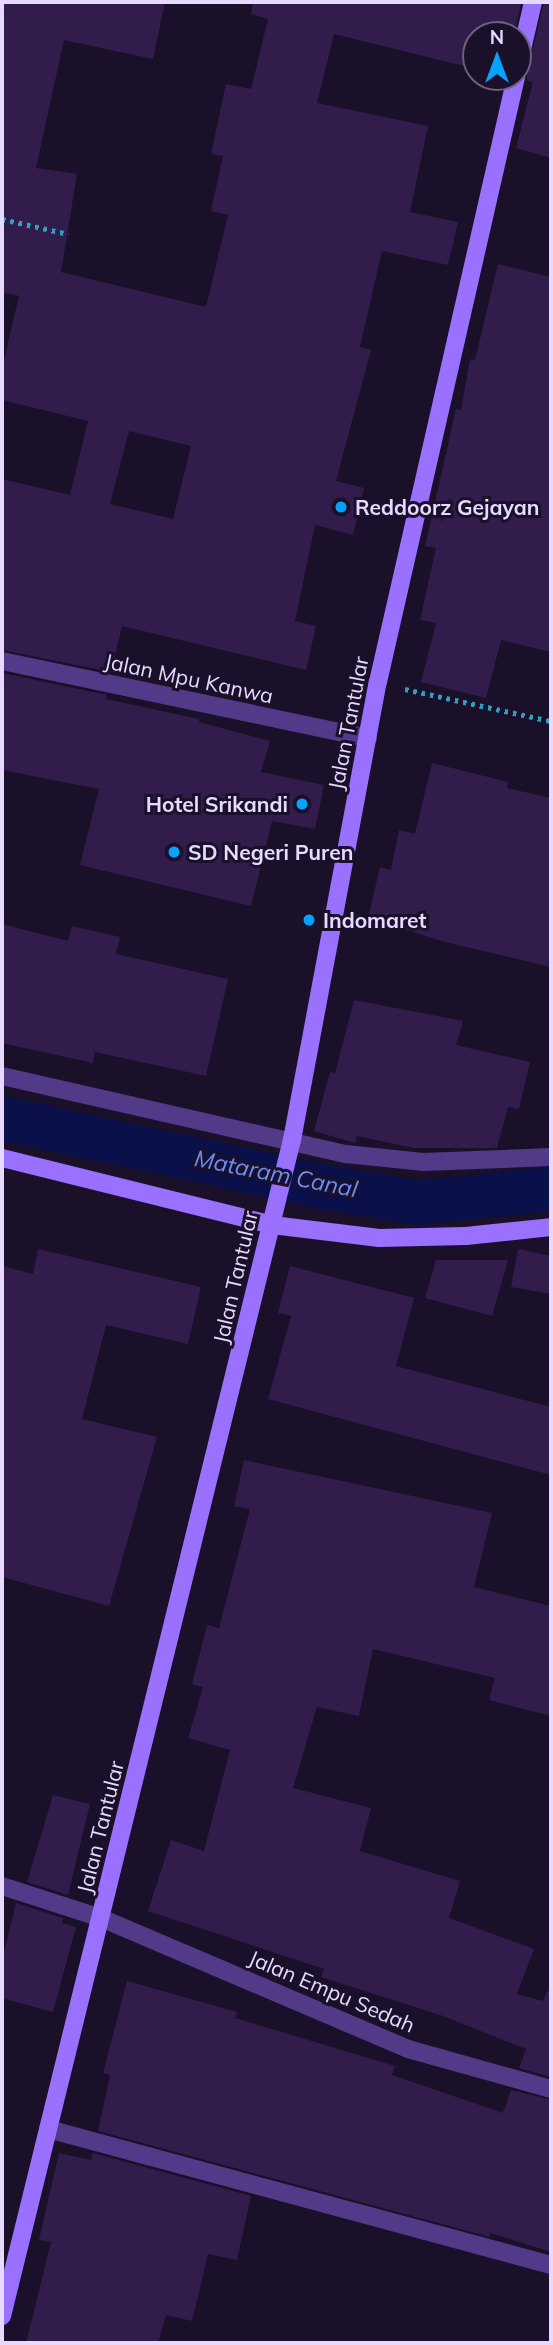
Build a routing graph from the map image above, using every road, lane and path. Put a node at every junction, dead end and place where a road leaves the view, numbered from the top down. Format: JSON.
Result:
{"nodes":[{"id":1,"x":533,"y":2,"type":"edge"},
{"id":2,"x":529,"y":21,"type":"edge"},
{"id":3,"x":513,"y":91,"type":"edge"},
{"id":4,"x":2,"y":219,"type":"edge"},
{"id":5,"x":68,"y":234,"type":"dead end"},
{"id":6,"x":2,"y":661,"type":"edge"},
{"id":7,"x":377,"y":682,"type":"junction"},
{"id":8,"x":551,"y":721,"type":"edge"},
{"id":9,"x":368,"y":738,"type":"junction"},
{"id":10,"x":2,"y":1076,"type":"edge"},
{"id":11,"x":292,"y":1140,"type":"junction"},
{"id":12,"x":551,"y":1157,"type":"edge"},
{"id":13,"x":2,"y":1158,"type":"edge"},
{"id":14,"x":272,"y":1225,"type":"junction"},
{"id":15,"x":551,"y":1227,"type":"edge"},
{"id":16,"x":2,"y":1886,"type":"edge"},
{"id":17,"x":100,"y":1918,"type":"junction"},
{"id":18,"x":551,"y":2089,"type":"edge"},
{"id":19,"x":48,"y":2129,"type":"junction"},
{"id":20,"x":551,"y":2265,"type":"edge"},
{"id":21,"x":2,"y":2316,"type":"edge"}],
"edges":[{"from":1,"to":2,"type":"street"},
{"from":3,"to":7,"type":"street","name":"Jalan Tantular"},
{"from":4,"to":5,"type":"path"},
{"from":6,"to":9,"type":"street","name":"Jalan Mpu Kanwa"},
{"from":7,"to":8,"type":"path"},
{"from":7,"to":9,"type":"street","name":"Jalan Tantular"},
{"from":9,"to":11,"type":"street","name":"Jalan Tantular"},
{"from":10,"to":11,"type":"street"},
{"from":11,"to":12,"type":"street"},
{"from":11,"to":14,"type":"street","name":"Jalan Tantular"},
{"from":13,"to":14,"type":"street"},
{"from":14,"to":15,"type":"street"},
{"from":14,"to":17,"type":"street","name":"Jalan Tantular"},
{"from":16,"to":17,"type":"street","name":"Jalan Empu Sedah"},
{"from":17,"to":18,"type":"street","name":"Jalan Empu Sedah"},
{"from":17,"to":19,"type":"street","name":"Jalan Tantular"},
{"from":19,"to":20,"type":"street"},
{"from":19,"to":21,"type":"street","name":"Jalan Tantular"}]}
